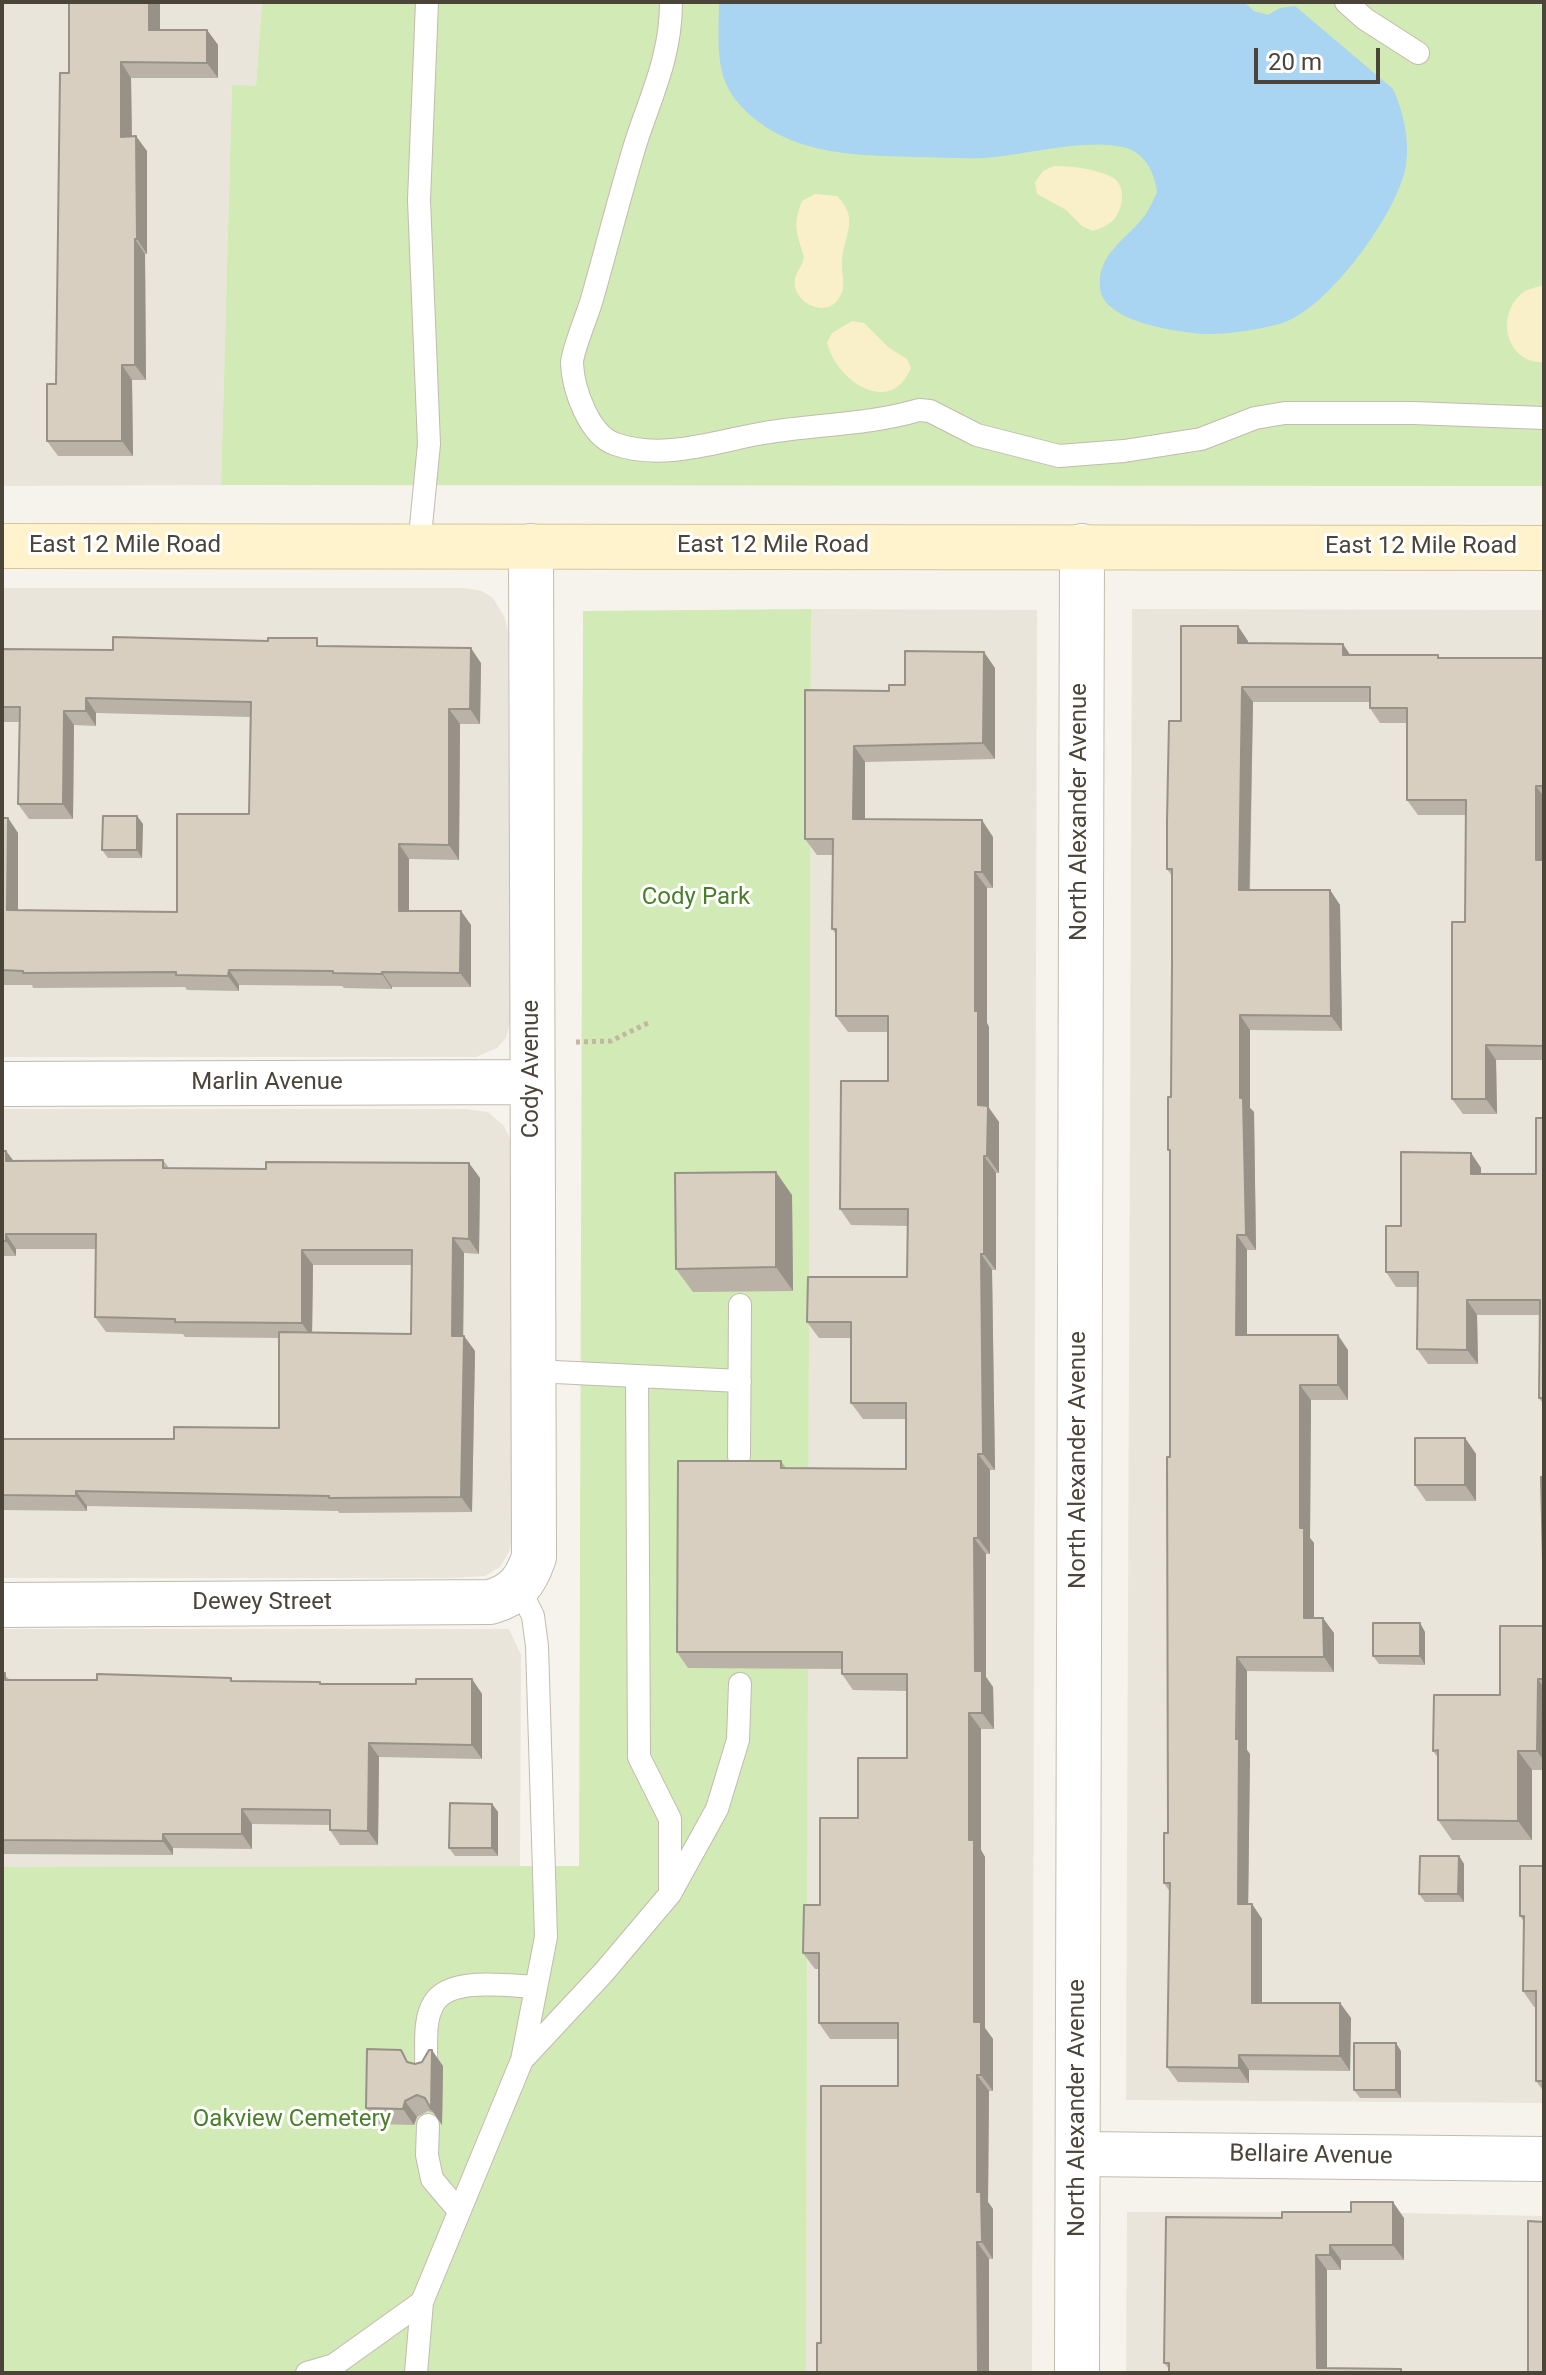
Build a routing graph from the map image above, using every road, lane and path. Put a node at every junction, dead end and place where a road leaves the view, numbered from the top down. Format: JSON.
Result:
{"nodes":[{"id":1,"x":427,"y":2,"type":"edge"},
{"id":2,"x":671,"y":2,"type":"edge"},
{"id":3,"x":1346,"y":2,"type":"edge"},
{"id":4,"x":1418,"y":53,"type":"dead end"},
{"id":5,"x":1544,"y":418,"type":"edge"},
{"id":6,"x":2,"y":546,"type":"edge"},
{"id":7,"x":419,"y":546,"type":"junction"},
{"id":8,"x":531,"y":546,"type":"junction"},
{"id":9,"x":1082,"y":546,"type":"junction"},
{"id":10,"x":1544,"y":548,"type":"edge"},
{"id":11,"x":648,"y":1023,"type":"dead end"},
{"id":12,"x":574,"y":1042,"type":"dead end"},
{"id":13,"x":532,"y":1082,"type":"junction"},
{"id":14,"x":2,"y":1084,"type":"edge"},
{"id":15,"x":740,"y":1305,"type":"dead end"},
{"id":16,"x":534,"y":1371,"type":"junction"},
{"id":17,"x":637,"y":1376,"type":"junction"},
{"id":18,"x":740,"y":1381,"type":"junction"},
{"id":19,"x":739,"y":1456,"type":"dead end"},
{"id":20,"x":519,"y":1588,"type":"junction"},
{"id":21,"x":2,"y":1605,"type":"edge"},
{"id":22,"x":740,"y":1684,"type":"dead end"},
{"id":23,"x":670,"y":1894,"type":"junction"},
{"id":24,"x":536,"y":1987,"type":"junction"},
{"id":25,"x":522,"y":2060,"type":"junction"},
{"id":26,"x":426,"y":2066,"type":"edge"},
{"id":27,"x":428,"y":2125,"type":"edge"},
{"id":28,"x":1079,"y":2154,"type":"junction"},
{"id":29,"x":1544,"y":2159,"type":"edge"},
{"id":30,"x":459,"y":2211,"type":"junction"},
{"id":31,"x":422,"y":2302,"type":"junction"},
{"id":32,"x":307,"y":2373,"type":"edge"},
{"id":33,"x":416,"y":2373,"type":"edge"},
{"id":34,"x":1077,"y":2373,"type":"edge"}],
"edges":[{"from":1,"to":7,"type":"lane"},
{"from":2,"to":5,"type":"lane"},
{"from":3,"to":4,"type":"lane"},
{"from":6,"to":7,"type":"main road","name":"East 12 Mile Road"},
{"from":7,"to":8,"type":"main road","name":"East 12 Mile Road"},
{"from":8,"to":9,"type":"main road","name":"East 12 Mile Road"},
{"from":8,"to":13,"type":"street","name":"Cody Avenue"},
{"from":9,"to":10,"type":"main road","name":"East 12 Mile Road"},
{"from":9,"to":28,"type":"street","name":"North Alexander Avenue"},
{"from":11,"to":12,"type":"path"},
{"from":13,"to":14,"type":"street","name":"Marlin Avenue"},
{"from":13,"to":16,"type":"street","name":"Cody Avenue"},
{"from":15,"to":18,"type":"lane"},
{"from":16,"to":17,"type":"lane"},
{"from":16,"to":20,"type":"street","name":"Cody Avenue"},
{"from":17,"to":18,"type":"lane"},
{"from":17,"to":23,"type":"lane"},
{"from":18,"to":19,"type":"lane"},
{"from":20,"to":21,"type":"street","name":"Dewey Street"},
{"from":20,"to":24,"type":"lane"},
{"from":22,"to":23,"type":"lane"},
{"from":23,"to":25,"type":"lane"},
{"from":24,"to":25,"type":"lane"},
{"from":24,"to":26,"type":"lane"},
{"from":25,"to":30,"type":"lane"},
{"from":27,"to":30,"type":"lane"},
{"from":28,"to":29,"type":"street","name":"Bellaire Avenue"},
{"from":28,"to":34,"type":"street","name":"North Alexander Avenue"},
{"from":30,"to":31,"type":"lane"},
{"from":31,"to":32,"type":"lane"},
{"from":31,"to":33,"type":"lane"}]}
